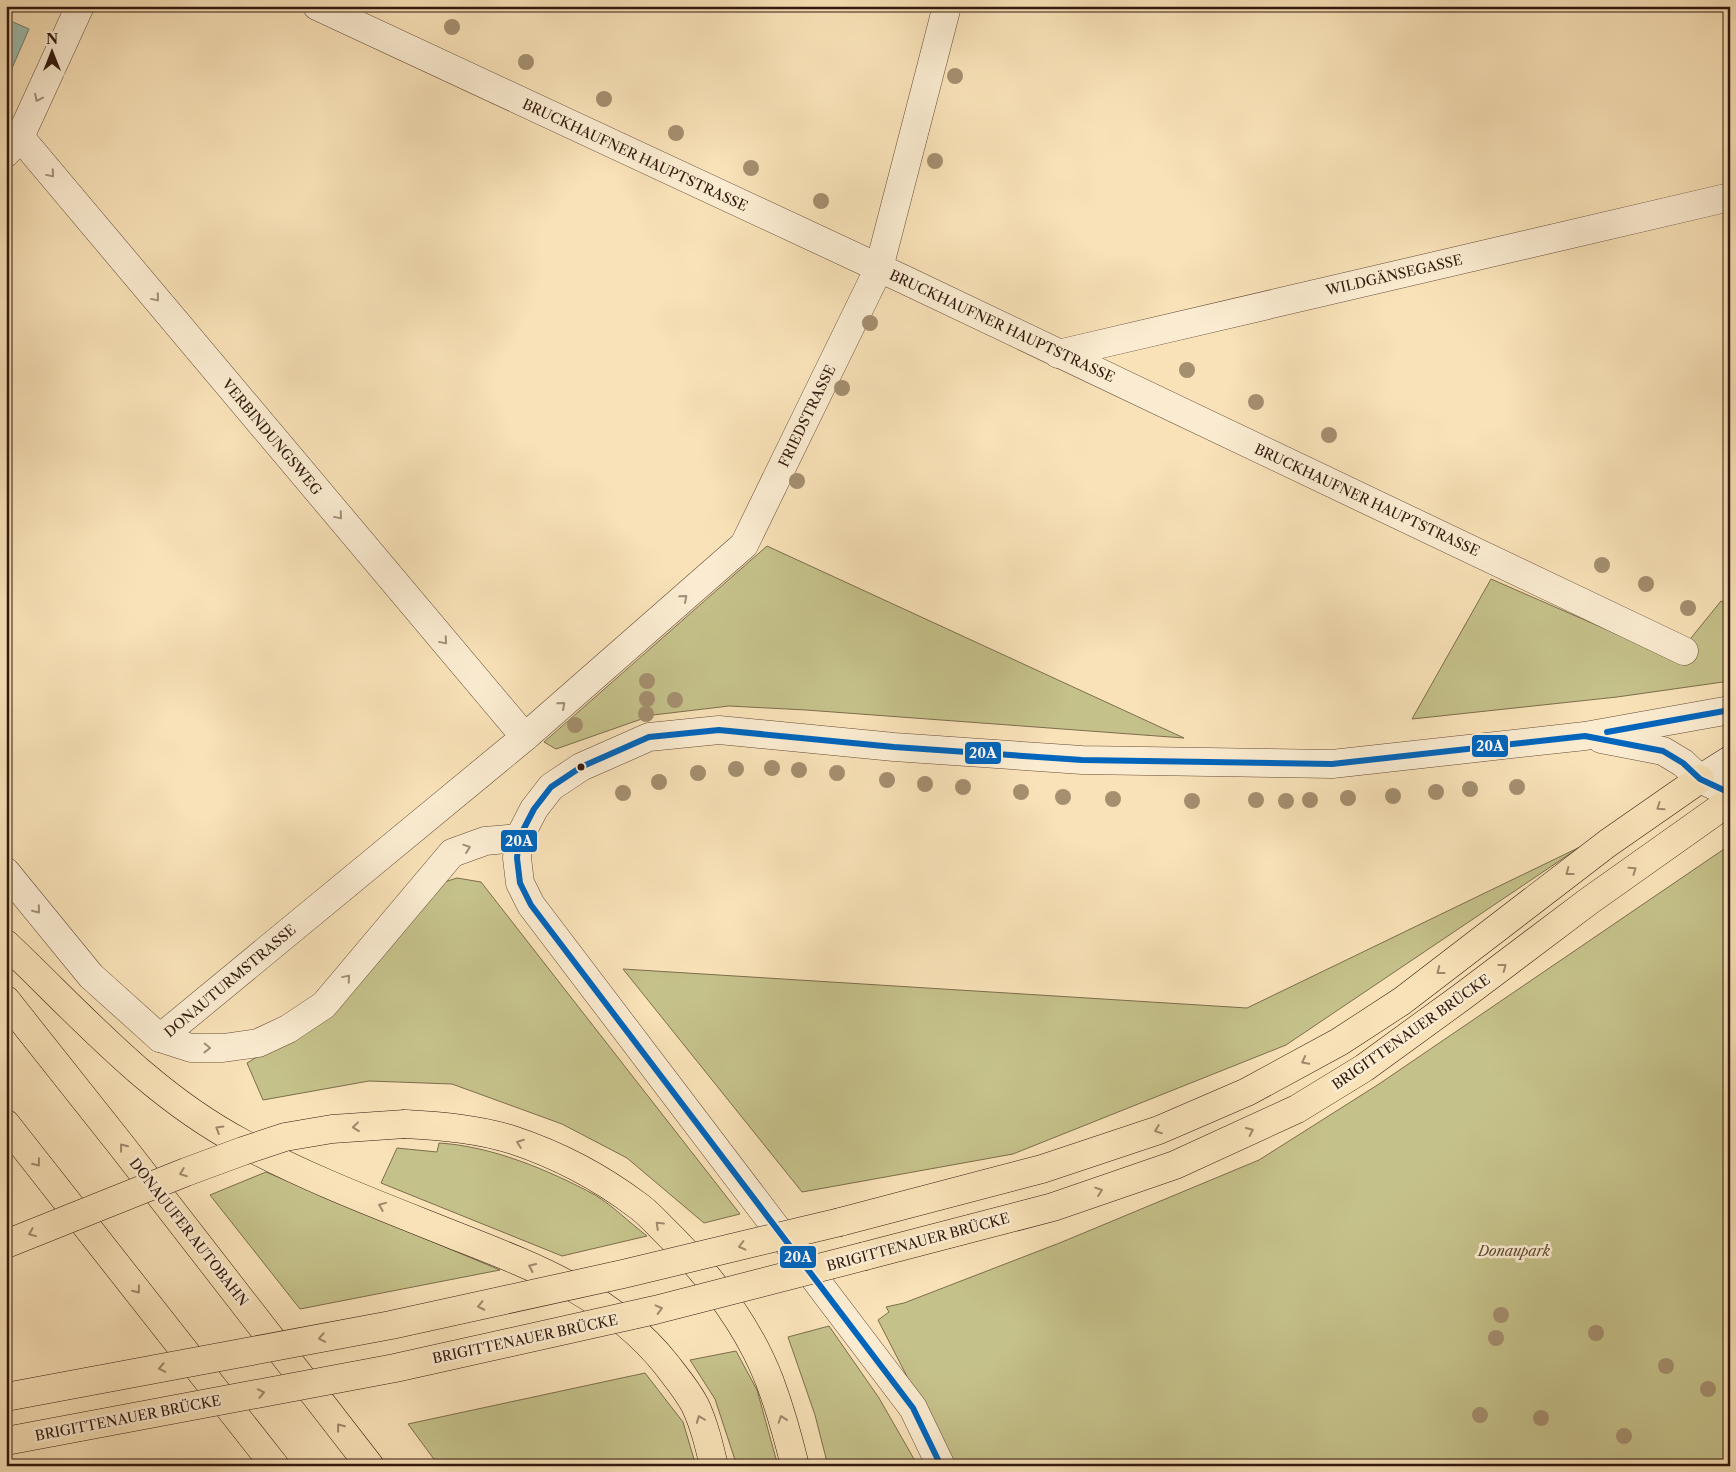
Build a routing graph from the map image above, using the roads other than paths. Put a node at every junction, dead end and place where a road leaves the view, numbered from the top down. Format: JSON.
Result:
{"nodes":[{"id":1,"x":80,"y":6,"type":"edge"},
{"id":2,"x":316,"y":6,"type":"edge"},
{"id":3,"x":947,"y":6,"type":"edge"},
{"id":4,"x":13,"y":145,"type":"edge"},
{"id":5,"x":1730,"y":197,"type":"edge"},
{"id":6,"x":879,"y":268,"type":"junction"},
{"id":7,"x":1058,"y":354,"type":"junction"},
{"id":8,"x":1684,"y":651,"type":"dead end"},
{"id":9,"x":1730,"y":710,"type":"edge"},
{"id":10,"x":1585,"y":736,"type":"junction"},
{"id":11,"x":525,"y":737,"type":"junction"},
{"id":12,"x":1730,"y":760,"type":"edge"},
{"id":13,"x":1700,"y":779,"type":"junction"},
{"id":14,"x":1730,"y":794,"type":"edge"},
{"id":15,"x":1730,"y":801,"type":"edge"},
{"id":16,"x":519,"y":838,"type":"junction"},
{"id":17,"x":6,"y":872,"type":"edge"},
{"id":18,"x":6,"y":944,"type":"edge"},
{"id":19,"x":6,"y":1000,"type":"edge"},
{"id":20,"x":160,"y":1038,"type":"junction"},
{"id":21,"x":6,"y":1124,"type":"edge"},
{"id":22,"x":6,"y":1244,"type":"edge"},
{"id":23,"x":6,"y":1397,"type":"edge"},
{"id":24,"x":6,"y":1440,"type":"edge"},
{"id":25,"x":275,"y":1466,"type":"edge"},
{"id":26,"x":370,"y":1466,"type":"edge"},
{"id":27,"x":714,"y":1466,"type":"edge"},
{"id":28,"x":795,"y":1466,"type":"edge"},
{"id":29,"x":941,"y":1466,"type":"edge"}],
"edges":[{"from":1,"to":4,"type":"street","one_way":true},
{"from":2,"to":6,"type":"street","name":"BRUCKHAUFNER HAUPTSTRASSE"},
{"from":3,"to":6,"type":"street","name":"FRIEDSTRASSE"},
{"from":4,"to":11,"type":"street","name":"VERBINDUNGSWEG","one_way":true},
{"from":5,"to":7,"type":"street","name":"WILDGÄNSEGASSE"},
{"from":6,"to":7,"type":"street","name":"BRUCKHAUFNER HAUPTSTRASSE"},
{"from":11,"to":6,"type":"street","name":"FRIEDSTRASSE","one_way":true},
{"from":7,"to":8,"type":"street","name":"BRUCKHAUFNER HAUPTSTRASSE"},
{"from":9,"to":10,"type":"street"},
{"from":10,"to":13,"type":"street"},
{"from":10,"to":16,"type":"street"},
{"from":11,"to":20,"type":"street","name":"DONAUTURMSTRASSE"},
{"from":12,"to":13,"type":"street"},
{"from":13,"to":14,"type":"street"},
{"from":13,"to":23,"type":"highway","one_way":true,"bridge":true},
{"from":24,"to":15,"type":"highway","name":"BRIGITTENAUER BRÜCKE","one_way":true,"bridge":true},
{"from":20,"to":16,"type":"street","name":"DONAUTURMSTRASSE","one_way":true},
{"from":16,"to":29,"type":"street"},
{"from":17,"to":20,"type":"street","one_way":true},
{"from":27,"to":18,"type":"highway","one_way":true},
{"from":26,"to":19,"type":"highway","name":"DONAUUFER AUTOBAHN","one_way":true},
{"from":21,"to":25,"type":"highway","one_way":true},
{"from":28,"to":22,"type":"highway","one_way":true,"bridge":true}]}
